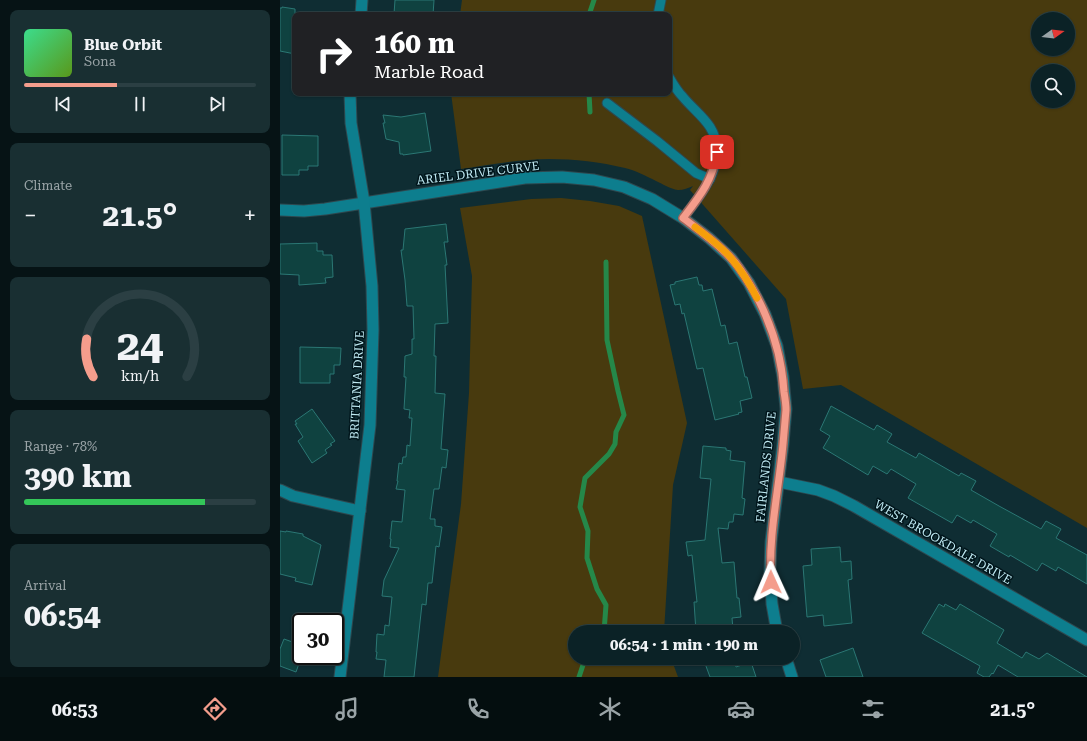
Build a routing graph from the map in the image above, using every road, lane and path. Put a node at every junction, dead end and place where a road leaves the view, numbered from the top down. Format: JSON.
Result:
{"nodes":[{"id":1,"x":362,"y":0,"type":"edge"},
{"id":2,"x":660,"y":0,"type":"edge"},
{"id":3,"x":361,"y":12,"type":"edge"},
{"id":4,"x":658,"y":12,"type":"edge"},
{"id":5,"x":672,"y":82,"type":"edge"},
{"id":6,"x":350,"y":96,"type":"edge"},
{"id":7,"x":607,"y":103,"type":"dead end"},
{"id":8,"x":710,"y":179,"type":"junction"},
{"id":9,"x":364,"y":202,"type":"junction"},
{"id":10,"x":280,"y":210,"type":"edge"},
{"id":11,"x":683,"y":218,"type":"junction"},
{"id":12,"x":779,"y":482,"type":"junction"},
{"id":13,"x":280,"y":490,"type":"edge"},
{"id":14,"x":360,"y":511,"type":"junction"},
{"id":15,"x":776,"y":625,"type":"edge"},
{"id":16,"x":1087,"y":640,"type":"edge"},
{"id":17,"x":788,"y":665,"type":"edge"},
{"id":18,"x":340,"y":677,"type":"edge"},
{"id":19,"x":792,"y":677,"type":"edge"}],
"edges":[{"from":1,"to":3,"type":"street"},
{"from":2,"to":4,"type":"lane"},
{"from":5,"to":8,"type":"lane"},
{"from":6,"to":9,"type":"street","name":"BRITTANIA DRIVE"},
{"from":7,"to":8,"type":"lane"},
{"from":8,"to":11,"type":"lane"},
{"from":9,"to":10,"type":"street","name":"ARIEL DRIVE CURVE"},
{"from":9,"to":11,"type":"street","name":"ARIEL DRIVE CURVE"},
{"from":9,"to":14,"type":"street","name":"BRITTANIA DRIVE"},
{"from":11,"to":12,"type":"street","name":"FAIRLANDS DRIVE"},
{"from":12,"to":15,"type":"street","name":"FAIRLANDS DRIVE"},
{"from":12,"to":16,"type":"street","name":"WEST BROOKDALE DRIVE"},
{"from":13,"to":14,"type":"street"},
{"from":14,"to":18,"type":"street","name":"BRITTANIA DRIVE"},
{"from":17,"to":19,"type":"street"}]}
